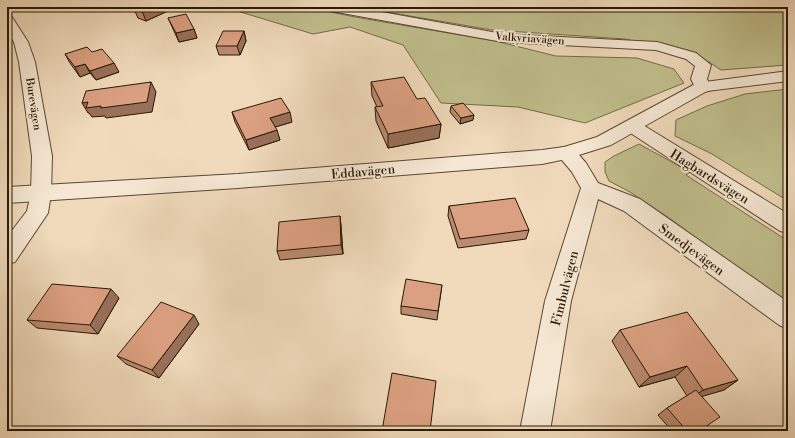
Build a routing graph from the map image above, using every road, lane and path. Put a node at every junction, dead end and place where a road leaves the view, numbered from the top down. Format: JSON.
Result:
{"nodes":[{"id":1,"x":331,"y":7,"type":"edge"},
{"id":2,"x":7,"y":20,"type":"edge"},
{"id":3,"x":788,"y":76,"type":"edge"},
{"id":4,"x":703,"y":87,"type":"junction"},
{"id":5,"x":632,"y":126,"type":"junction"},
{"id":6,"x":566,"y":153,"type":"junction"},
{"id":7,"x":591,"y":188,"type":"junction"},
{"id":8,"x":41,"y":193,"type":"junction"},
{"id":9,"x":7,"y":195,"type":"edge"},
{"id":10,"x":788,"y":225,"type":"edge"},
{"id":11,"x":7,"y":255,"type":"edge"},
{"id":12,"x":788,"y":317,"type":"edge"},
{"id":13,"x":535,"y":431,"type":"edge"}],
"edges":[{"from":1,"to":4,"type":"street","name":"Valkyriavägen"},
{"from":2,"to":8,"type":"street","name":"Burevägen"},
{"from":3,"to":4,"type":"street"},
{"from":4,"to":5,"type":"street","name":"Eddavägen"},
{"from":5,"to":6,"type":"street","name":"Eddavägen"},
{"from":5,"to":10,"type":"street","name":"Hagbardsvägen"},
{"from":6,"to":7,"type":"street"},
{"from":6,"to":8,"type":"street","name":"Eddavägen"},
{"from":7,"to":12,"type":"street","name":"Smedjevägen"},
{"from":7,"to":13,"type":"street","name":"Fimbulvägen"},
{"from":8,"to":9,"type":"street","name":"Eddavägen"},
{"from":8,"to":11,"type":"street","name":"Burevägen"}]}
